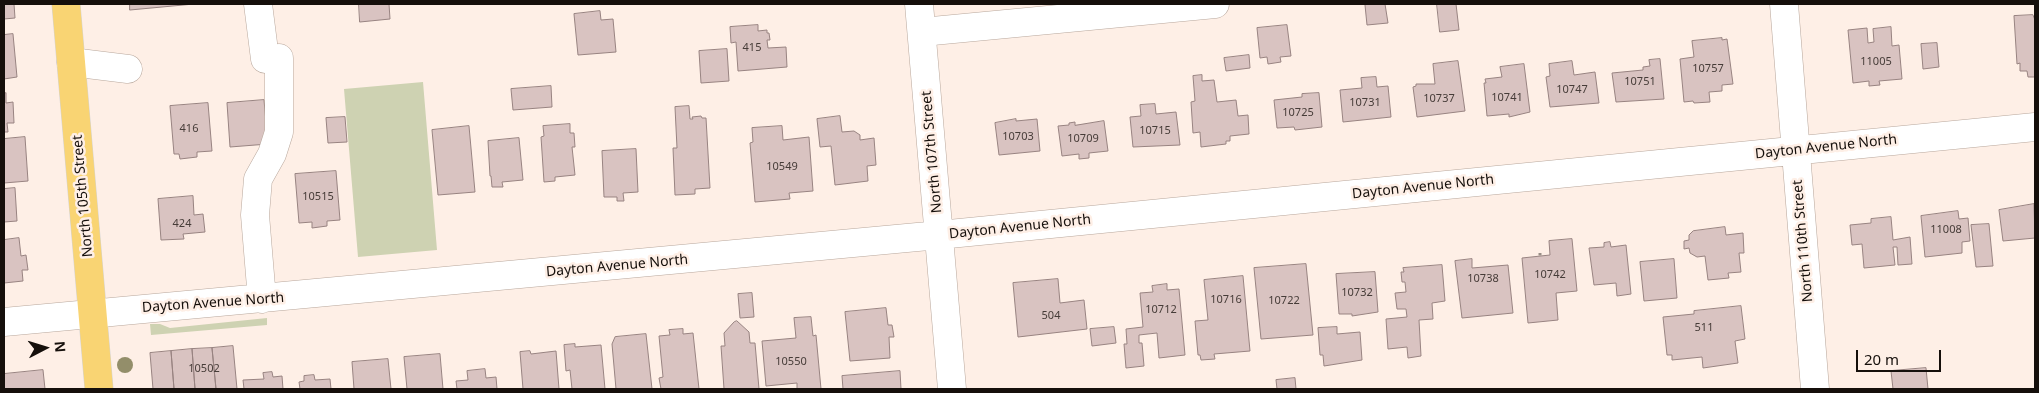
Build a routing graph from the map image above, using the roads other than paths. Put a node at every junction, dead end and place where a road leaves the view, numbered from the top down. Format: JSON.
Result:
{"nodes":[{"id":1,"x":66,"y":4,"type":"edge"},
{"id":2,"x":258,"y":4,"type":"edge"},
{"id":3,"x":919,"y":4,"type":"edge"},
{"id":4,"x":1214,"y":4,"type":"edge"},
{"id":5,"x":1784,"y":4,"type":"edge"},
{"id":6,"x":922,"y":32,"type":"junction"},
{"id":7,"x":71,"y":62,"type":"junction"},
{"id":8,"x":128,"y":69,"type":"dead end"},
{"id":9,"x":2035,"y":127,"type":"edge"},
{"id":10,"x":1796,"y":150,"type":"junction"},
{"id":11,"x":939,"y":235,"type":"junction"},
{"id":12,"x":262,"y":299,"type":"junction"},
{"id":13,"x":93,"y":313,"type":"junction"},
{"id":14,"x":4,"y":322,"type":"edge"},
{"id":15,"x":99,"y":389,"type":"edge"},
{"id":16,"x":952,"y":389,"type":"edge"},
{"id":17,"x":1815,"y":389,"type":"edge"}],
"edges":[{"from":1,"to":7,"type":"main road","name":"North 105th Street"},
{"from":2,"to":12,"type":"street"},
{"from":3,"to":6,"type":"street","name":"North 107th Street"},
{"from":4,"to":6,"type":"street"},
{"from":5,"to":10,"type":"street","name":"North 110th Street"},
{"from":6,"to":11,"type":"street","name":"North 107th Street"},
{"from":7,"to":8,"type":"street"},
{"from":7,"to":13,"type":"main road","name":"North 105th Street"},
{"from":9,"to":10,"type":"street","name":"Dayton Avenue North"},
{"from":10,"to":11,"type":"street","name":"Dayton Avenue North"},
{"from":10,"to":17,"type":"street","name":"North 110th Street"},
{"from":11,"to":12,"type":"street","name":"Dayton Avenue North"},
{"from":11,"to":16,"type":"street","name":"North 107th Street"},
{"from":12,"to":13,"type":"street","name":"Dayton Avenue North"},
{"from":13,"to":14,"type":"street","name":"Dayton Avenue North"},
{"from":13,"to":15,"type":"main road","name":"North 105th Street"}]}
